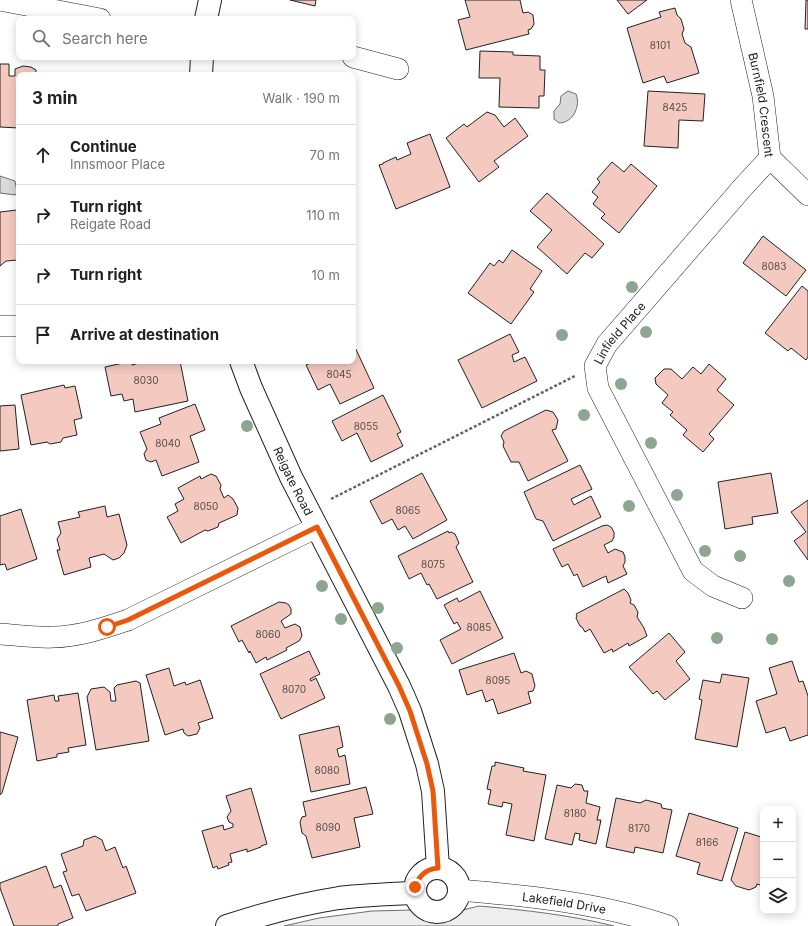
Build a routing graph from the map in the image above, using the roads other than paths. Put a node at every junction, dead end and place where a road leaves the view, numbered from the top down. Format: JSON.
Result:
{"nodes":[{"id":1,"x":0,"y":0,"type":"edge"},
{"id":2,"x":210,"y":0,"type":"edge"},
{"id":3,"x":741,"y":0,"type":"edge"},
{"id":4,"x":84,"y":16,"type":"edge"},
{"id":5,"x":207,"y":16,"type":"edge"},
{"id":6,"x":356,"y":58,"type":"edge"},
{"id":7,"x":202,"y":60,"type":"edge"},
{"id":8,"x":398,"y":69,"type":"dead end"},
{"id":9,"x":201,"y":72,"type":"edge"},
{"id":10,"x":770,"y":158,"type":"junction"},
{"id":11,"x":808,"y":195,"type":"edge"},
{"id":12,"x":0,"y":326,"type":"edge"},
{"id":13,"x":16,"y":326,"type":"edge"},
{"id":14,"x":243,"y":364,"type":"edge"},
{"id":15,"x":317,"y":527,"type":"junction"},
{"id":16,"x":742,"y":598,"type":"dead end"},
{"id":17,"x":0,"y":634,"type":"edge"},
{"id":18,"x":438,"y":868,"type":"junction"},
{"id":19,"x":459,"y":890,"type":"junction"},
{"id":20,"x":415,"y":893,"type":"junction"},
{"id":21,"x":227,"y":926,"type":"edge"},
{"id":22,"x":668,"y":926,"type":"edge"}],
"edges":[{"from":1,"to":4,"type":"street"},
{"from":2,"to":5,"type":"street"},
{"from":3,"to":10,"type":"street","name":"Burnfield Crescent"},
{"from":6,"to":8,"type":"street"},
{"from":7,"to":9,"type":"street"},
{"from":10,"to":11,"type":"street","name":"Burnfield Crescent"},
{"from":10,"to":16,"type":"street","name":"Linfield Place"},
{"from":12,"to":13,"type":"street"},
{"from":14,"to":15,"type":"street","name":"Reigate Road"},
{"from":15,"to":17,"type":"street"},
{"from":15,"to":18,"type":"street","name":"Reigate Road"},
{"from":18,"to":19,"type":"street"},
{"from":18,"to":20,"type":"street"},
{"from":19,"to":20,"type":"street"},
{"from":19,"to":22,"type":"street","name":"Lakefield Drive"},
{"from":20,"to":21,"type":"street"}]}
